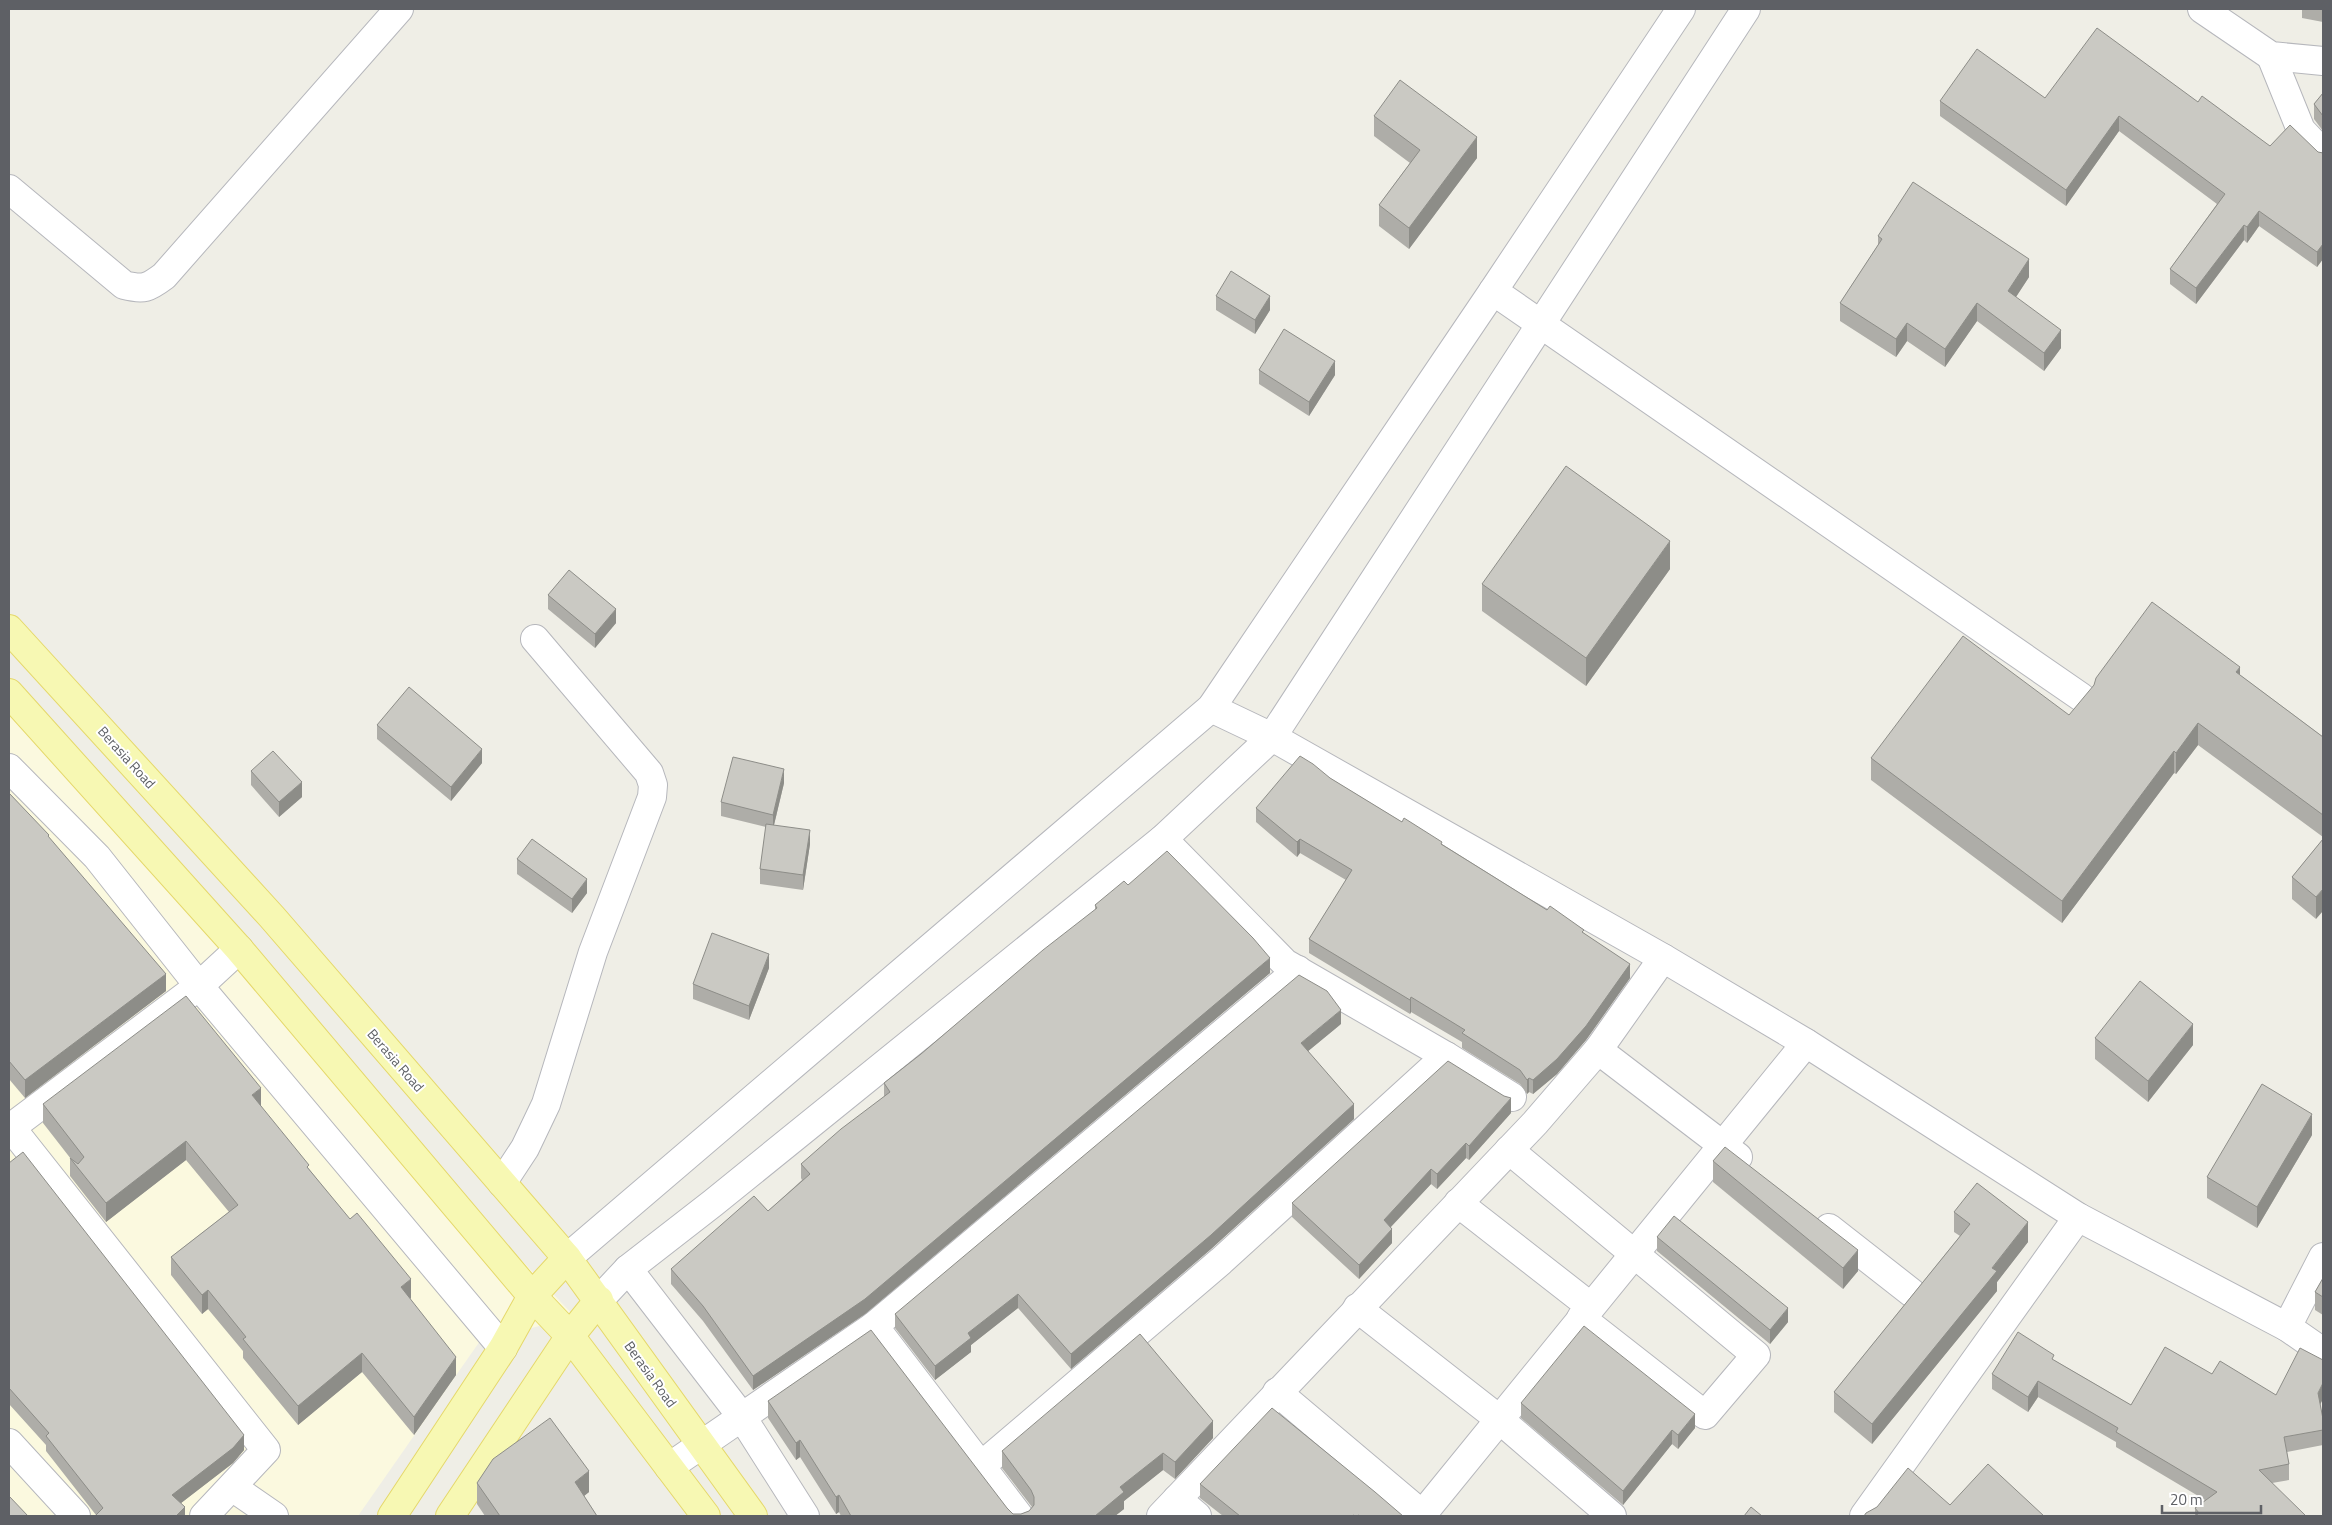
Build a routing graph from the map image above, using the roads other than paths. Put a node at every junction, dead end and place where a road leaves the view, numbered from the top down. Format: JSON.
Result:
{"nodes":[{"id":1,"x":399,"y":9,"type":"edge"},
{"id":2,"x":1681,"y":9,"type":"edge"},
{"id":3,"x":1746,"y":9,"type":"edge"},
{"id":4,"x":2202,"y":9,"type":"edge"},
{"id":5,"x":2271,"y":56,"type":"junction"},
{"id":6,"x":2323,"y":61,"type":"edge"},
{"id":7,"x":2323,"y":153,"type":"edge"},
{"id":8,"x":9,"y":189,"type":"edge"},
{"id":9,"x":1494,"y":291,"type":"junction"},
{"id":10,"x":1541,"y":325,"type":"junction"},
{"id":11,"x":9,"y":629,"type":"edge"},
{"id":12,"x":535,"y":639,"type":"dead end"},
{"id":13,"x":9,"y":693,"type":"edge"},
{"id":14,"x":2081,"y":697,"type":"edge"},
{"id":15,"x":1212,"y":708,"type":"junction"},
{"id":16,"x":1272,"y":737,"type":"junction"},
{"id":17,"x":9,"y":768,"type":"edge"},
{"id":18,"x":1163,"y":840,"type":"junction"},
{"id":19,"x":239,"y":949,"type":"junction"},
{"id":20,"x":1663,"y":958,"type":"junction"},
{"id":21,"x":1298,"y":970,"type":"junction"},
{"id":22,"x":199,"y":986,"type":"junction"},
{"id":23,"x":1806,"y":1043,"type":"junction"},
{"id":24,"x":1598,"y":1050,"type":"junction"},
{"id":25,"x":1446,"y":1056,"type":"junction"},
{"id":26,"x":1512,"y":1097,"type":"edge"},
{"id":27,"x":9,"y":1127,"type":"edge"},
{"id":28,"x":1722,"y":1146,"type":"junction"},
{"id":29,"x":1509,"y":1150,"type":"junction"},
{"id":30,"x":1760,"y":1175,"type":"edge"},
{"id":31,"x":502,"y":1183,"type":"junction"},
{"id":32,"x":1458,"y":1203,"type":"junction"},
{"id":33,"x":1806,"y":1210,"type":"edge"},
{"id":34,"x":2078,"y":1218,"type":"junction"},
{"id":35,"x":1634,"y":1253,"type":"junction"},
{"id":36,"x":2323,"y":1257,"type":"edge"},
{"id":37,"x":567,"y":1258,"type":"junction"},
{"id":38,"x":628,"y":1269,"type":"junction"},
{"id":39,"x":1912,"y":1293,"type":"edge"},
{"id":40,"x":532,"y":1296,"type":"junction"},
{"id":41,"x":599,"y":1300,"type":"junction"},
{"id":42,"x":1357,"y":1308,"type":"junction"},
{"id":43,"x":1586,"y":1312,"type":"junction"},
{"id":44,"x":874,"y":1326,"type":"junction"},
{"id":45,"x":2286,"y":1327,"type":"junction"},
{"id":46,"x":570,"y":1336,"type":"junction"},
{"id":47,"x":504,"y":1348,"type":"junction"},
{"id":48,"x":2323,"y":1352,"type":"edge"},
{"id":49,"x":1277,"y":1392,"type":"junction"},
{"id":50,"x":742,"y":1417,"type":"junction"},
{"id":51,"x":1499,"y":1419,"type":"junction"},
{"id":52,"x":9,"y":1443,"type":"edge"},
{"id":53,"x":702,"y":1444,"type":"junction"},
{"id":54,"x":669,"y":1466,"type":"junction"},
{"id":55,"x":981,"y":1466,"type":"junction"},
{"id":56,"x":232,"y":1487,"type":"junction"},
{"id":57,"x":1178,"y":1510,"type":"edge"},
{"id":58,"x":76,"y":1516,"type":"edge"},
{"id":59,"x":204,"y":1516,"type":"edge"},
{"id":60,"x":274,"y":1516,"type":"edge"},
{"id":61,"x":392,"y":1516,"type":"edge"},
{"id":62,"x":450,"y":1516,"type":"edge"},
{"id":63,"x":706,"y":1516,"type":"edge"},
{"id":64,"x":753,"y":1516,"type":"edge"},
{"id":65,"x":805,"y":1516,"type":"edge"},
{"id":66,"x":1019,"y":1516,"type":"edge"},
{"id":67,"x":1423,"y":1516,"type":"edge"},
{"id":68,"x":1612,"y":1516,"type":"edge"},
{"id":69,"x":1864,"y":1516,"type":"edge"}],
"edges":[{"from":1,"to":8,"type":"street"},
{"from":2,"to":9,"type":"street"},
{"from":3,"to":10,"type":"street"},
{"from":4,"to":5,"type":"street"},
{"from":5,"to":6,"type":"street"},
{"from":5,"to":7,"type":"street"},
{"from":9,"to":10,"type":"street"},
{"from":9,"to":15,"type":"street"},
{"from":10,"to":14,"type":"street"},
{"from":10,"to":16,"type":"street"},
{"from":11,"to":31,"type":"main road","name":"Berasia Road"},
{"from":12,"to":31,"type":"street"},
{"from":13,"to":19,"type":"main road"},
{"from":15,"to":16,"type":"street"},
{"from":15,"to":37,"type":"street"},
{"from":16,"to":18,"type":"street"},
{"from":16,"to":20,"type":"street"},
{"from":17,"to":22,"type":"street"},
{"from":18,"to":21,"type":"street"},
{"from":18,"to":38,"type":"street"},
{"from":19,"to":22,"type":"street"},
{"from":19,"to":40,"type":"main road"},
{"from":20,"to":23,"type":"street"},
{"from":20,"to":24,"type":"street"},
{"from":21,"to":25,"type":"street"},
{"from":21,"to":44,"type":"street"},
{"from":22,"to":27,"type":"street"},
{"from":22,"to":47,"type":"street"},
{"from":23,"to":28,"type":"street"},
{"from":23,"to":34,"type":"street"},
{"from":24,"to":28,"type":"street"},
{"from":24,"to":29,"type":"street"},
{"from":25,"to":26,"type":"street"},
{"from":25,"to":55,"type":"street"},
{"from":27,"to":56,"type":"street"},
{"from":28,"to":30,"type":"street"},
{"from":28,"to":35,"type":"street"},
{"from":29,"to":32,"type":"street"},
{"from":29,"to":35,"type":"street"},
{"from":31,"to":37,"type":"main road","name":"Berasia Road"},
{"from":32,"to":42,"type":"street"},
{"from":32,"to":43,"type":"street"},
{"from":33,"to":39,"type":"street"},
{"from":34,"to":45,"type":"street"},
{"from":34,"to":69,"type":"street"},
{"from":35,"to":43,"type":"street"},
{"from":35,"to":43,"type":"street"},
{"from":36,"to":45,"type":"street"},
{"from":37,"to":40,"type":"main road"},
{"from":37,"to":41,"type":"main road","name":"Berasia Road"},
{"from":38,"to":41,"type":"street"},
{"from":38,"to":50,"type":"street"},
{"from":40,"to":46,"type":"main road"},
{"from":40,"to":47,"type":"main road"},
{"from":41,"to":46,"type":"main road"},
{"from":41,"to":53,"type":"main road","name":"Berasia Road"},
{"from":42,"to":49,"type":"street"},
{"from":42,"to":51,"type":"street"},
{"from":43,"to":51,"type":"street"},
{"from":44,"to":50,"type":"street"},
{"from":44,"to":55,"type":"street"},
{"from":45,"to":48,"type":"street"},
{"from":46,"to":54,"type":"main road"},
{"from":46,"to":62,"type":"main road"},
{"from":47,"to":61,"type":"main road"},
{"from":49,"to":57,"type":"street"},
{"from":49,"to":67,"type":"street"},
{"from":50,"to":53,"type":"street"},
{"from":50,"to":65,"type":"street"},
{"from":51,"to":67,"type":"street"},
{"from":51,"to":68,"type":"street"},
{"from":52,"to":58,"type":"street"},
{"from":53,"to":54,"type":"street"},
{"from":53,"to":64,"type":"main road","name":"Berasia Road"},
{"from":54,"to":63,"type":"main road"},
{"from":55,"to":66,"type":"street"},
{"from":56,"to":59,"type":"street"},
{"from":56,"to":60,"type":"street"}]}
